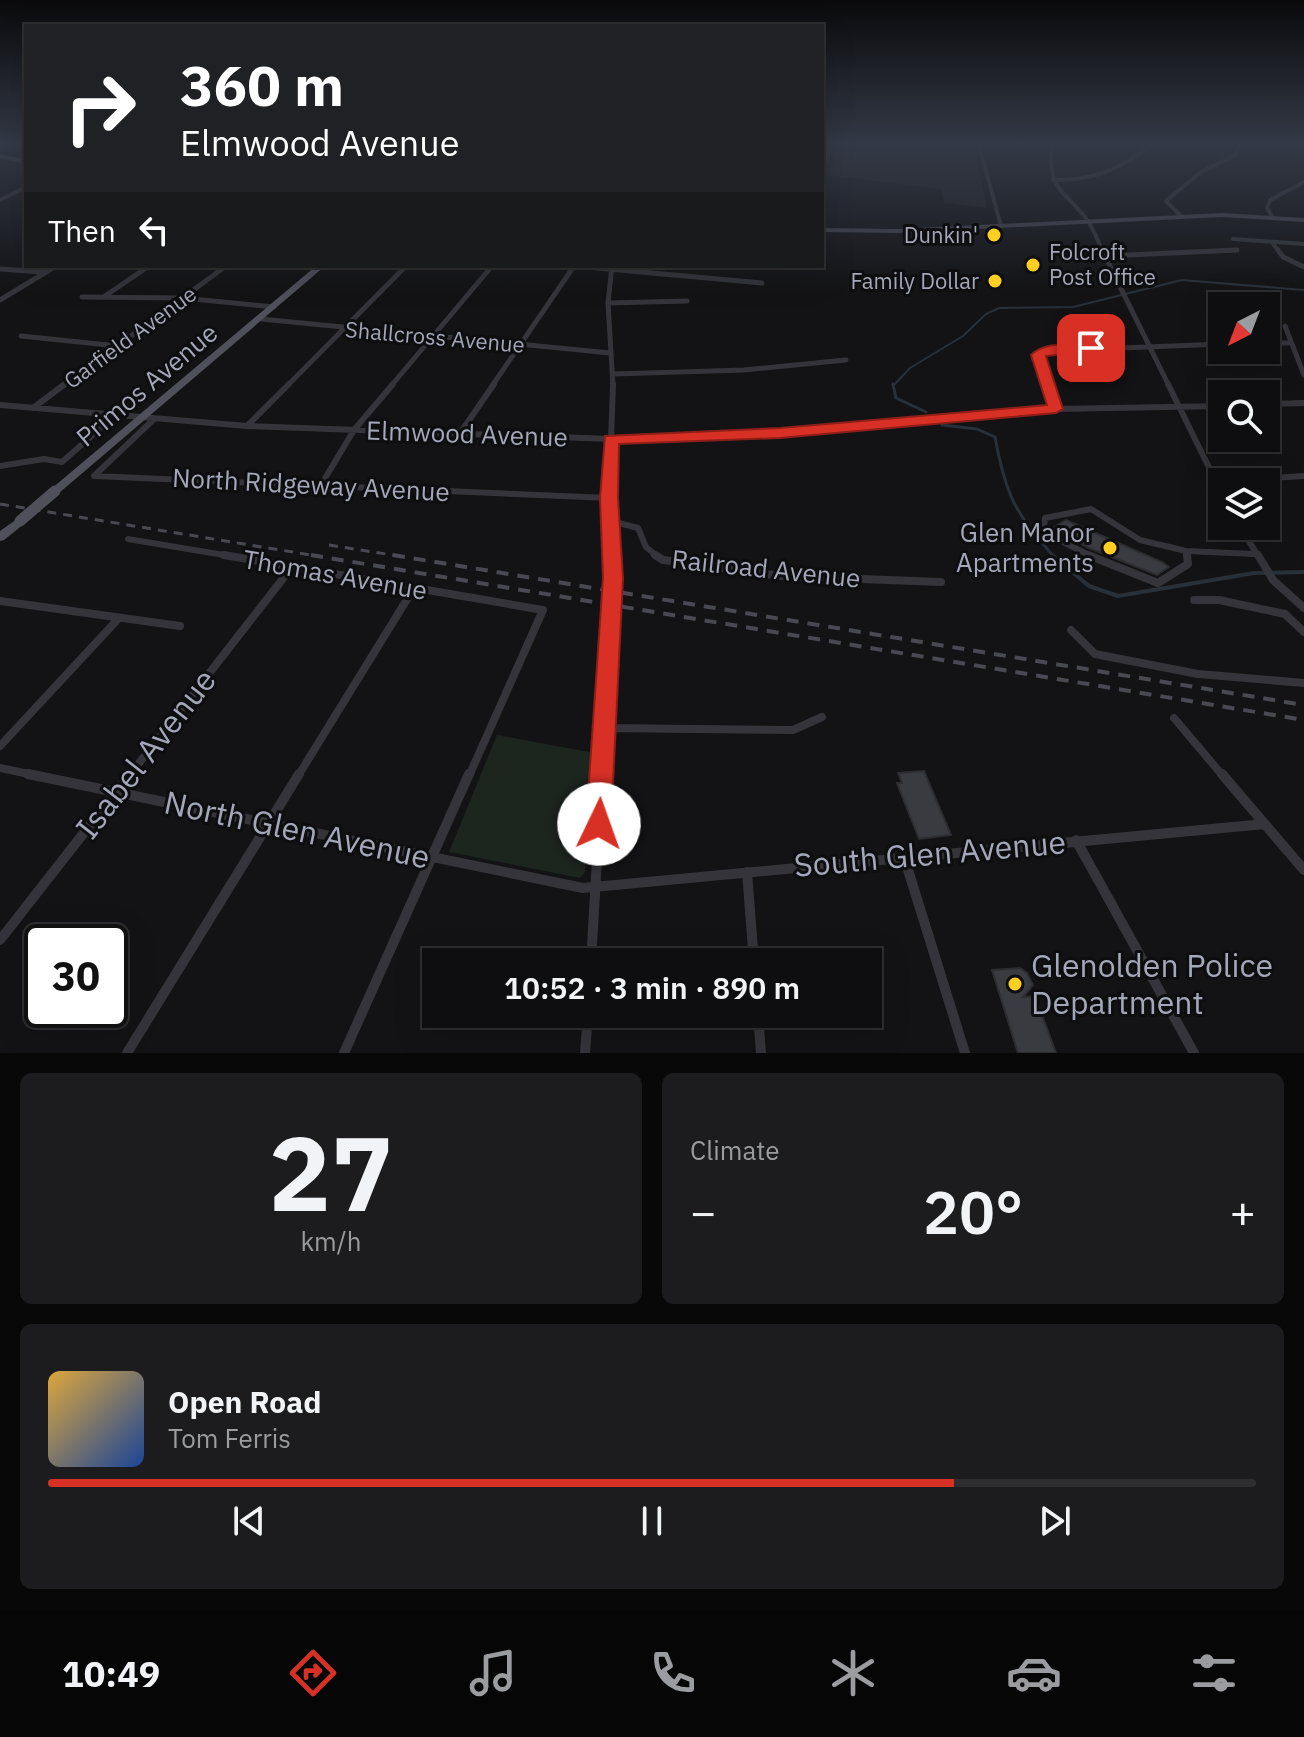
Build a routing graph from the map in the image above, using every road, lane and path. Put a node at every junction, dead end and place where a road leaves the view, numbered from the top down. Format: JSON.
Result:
{"nodes":[{"id":1,"x":992,"y":194,"type":"edge"},
{"id":2,"x":1059,"y":194,"type":"edge"},
{"id":3,"x":1174,"y":194,"type":"edge"},
{"id":4,"x":1281,"y":194,"type":"edge"},
{"id":5,"x":1181,"y":216,"type":"junction"},
{"id":6,"x":1273,"y":218,"type":"junction"},
{"id":7,"x":1304,"y":220,"type":"edge"},
{"id":8,"x":1088,"y":222,"type":"junction"},
{"id":9,"x":1001,"y":226,"type":"junction"},
{"id":10,"x":824,"y":230,"type":"edge"},
{"id":11,"x":1233,"y":239,"type":"dead end"},
{"id":12,"x":1272,"y":242,"type":"junction"},
{"id":13,"x":1304,"y":244,"type":"edge"},
{"id":14,"x":1237,"y":250,"type":"dead end"},
{"id":15,"x":1106,"y":256,"type":"junction"},
{"id":16,"x":1304,"y":267,"type":"edge"},
{"id":17,"x":53,"y":268,"type":"edge"},
{"id":18,"x":146,"y":268,"type":"edge"},
{"id":19,"x":223,"y":268,"type":"edge"},
{"id":20,"x":319,"y":268,"type":"edge"},
{"id":21,"x":404,"y":268,"type":"edge"},
{"id":22,"x":490,"y":268,"type":"edge"},
{"id":23,"x":573,"y":268,"type":"edge"},
{"id":24,"x":611,"y":268,"type":"edge"},
{"id":25,"x":620,"y":268,"type":"edge"},
{"id":26,"x":0,"y":269,"type":"edge"},
{"id":27,"x":46,"y":273,"type":"junction"},
{"id":28,"x":762,"y":283,"type":"dead end"},
{"id":29,"x":82,"y":297,"type":"dead end"},
{"id":30,"x":104,"y":297,"type":"junction"},
{"id":31,"x":183,"y":298,"type":"junction"},
{"id":32,"x":0,"y":300,"type":"edge"},
{"id":33,"x":687,"y":301,"type":"dead end"},
{"id":34,"x":608,"y":303,"type":"junction"},
{"id":35,"x":274,"y":307,"type":"junction"},
{"id":36,"x":261,"y":319,"type":"junction"},
{"id":37,"x":1285,"y":326,"type":"dead end"},
{"id":38,"x":343,"y":328,"type":"junction"},
{"id":39,"x":433,"y":335,"type":"junction"},
{"id":40,"x":21,"y":336,"type":"dead end"},
{"id":41,"x":1280,"y":343,"type":"edge"},
{"id":42,"x":1291,"y":343,"type":"junction"},
{"id":43,"x":1208,"y":344,"type":"edge"},
{"id":44,"x":520,"y":345,"type":"junction"},
{"id":45,"x":1150,"y":345,"type":"junction"},
{"id":46,"x":118,"y":346,"type":"junction"},
{"id":47,"x":610,"y":353,"type":"junction"},
{"id":48,"x":1296,"y":353,"type":"junction"},
{"id":49,"x":1304,"y":354,"type":"edge"},
{"id":50,"x":846,"y":360,"type":"dead end"},
{"id":51,"x":613,"y":374,"type":"junction"},
{"id":52,"x":1304,"y":375,"type":"edge"},
{"id":53,"x":1304,"y":403,"type":"edge"},
{"id":54,"x":1280,"y":404,"type":"edge"},
{"id":55,"x":0,"y":405,"type":"edge"},
{"id":56,"x":1208,"y":406,"type":"edge"},
{"id":57,"x":1179,"y":407,"type":"junction"},
{"id":58,"x":33,"y":408,"type":"junction"},
{"id":59,"x":1056,"y":409,"type":"junction"},
{"id":60,"x":113,"y":417,"type":"junction"},
{"id":61,"x":147,"y":419,"type":"junction"},
{"id":62,"x":247,"y":426,"type":"junction"},
{"id":63,"x":354,"y":430,"type":"junction"},
{"id":64,"x":461,"y":432,"type":"junction"},
{"id":65,"x":611,"y":439,"type":"junction"},
{"id":66,"x":0,"y":466,"type":"edge"},
{"id":67,"x":1209,"y":468,"type":"edge"},
{"id":68,"x":1304,"y":476,"type":"edge"},
{"id":69,"x":1280,"y":477,"type":"edge"},
{"id":70,"x":321,"y":485,"type":"junction"},
{"id":71,"x":609,"y":498,"type":"junction"},
{"id":72,"x":611,"y":521,"type":"junction"},
{"id":73,"x":0,"y":537,"type":"edge"},
{"id":74,"x":128,"y":539,"type":"dead end"},
{"id":75,"x":1246,"y":540,"type":"edge"},
{"id":76,"x":1186,"y":551,"type":"junction"},
{"id":77,"x":1256,"y":558,"type":"junction"},
{"id":78,"x":292,"y":567,"type":"junction"},
{"id":79,"x":941,"y":582,"type":"dead end"},
{"id":80,"x":414,"y":588,"type":"junction"},
{"id":81,"x":1194,"y":600,"type":"dead end"},
{"id":82,"x":0,"y":601,"type":"edge"},
{"id":83,"x":1304,"y":608,"type":"edge"},
{"id":84,"x":119,"y":618,"type":"junction"},
{"id":85,"x":180,"y":626,"type":"dead end"},
{"id":86,"x":1071,"y":630,"type":"dead end"},
{"id":87,"x":1304,"y":632,"type":"edge"},
{"id":88,"x":1304,"y":683,"type":"edge"},
{"id":89,"x":822,"y":717,"type":"dead end"},
{"id":90,"x":1174,"y":718,"type":"dead end"},
{"id":91,"x":604,"y":728,"type":"junction"},
{"id":92,"x":0,"y":746,"type":"edge"},
{"id":93,"x":0,"y":768,"type":"edge"},
{"id":94,"x":116,"y":792,"type":"junction"},
{"id":95,"x":1265,"y":824,"type":"junction"},
{"id":96,"x":268,"y":825,"type":"junction"},
{"id":97,"x":1076,"y":840,"type":"junction"},
{"id":98,"x":904,"y":857,"type":"junction"},
{"id":99,"x":431,"y":858,"type":"junction"},
{"id":100,"x":1304,"y":870,"type":"edge"},
{"id":101,"x":747,"y":872,"type":"junction"},
{"id":102,"x":595,"y":887,"type":"junction"},
{"id":103,"x":0,"y":940,"type":"edge"},
{"id":104,"x":592,"y":948,"type":"edge"},
{"id":105,"x":753,"y":948,"type":"edge"},
{"id":106,"x":587,"y":1028,"type":"edge"},
{"id":107,"x":759,"y":1028,"type":"edge"},
{"id":108,"x":127,"y":1053,"type":"edge"},
{"id":109,"x":344,"y":1053,"type":"edge"},
{"id":110,"x":585,"y":1053,"type":"edge"},
{"id":111,"x":761,"y":1053,"type":"edge"},
{"id":112,"x":965,"y":1053,"type":"edge"},
{"id":113,"x":1194,"y":1053,"type":"edge"}],
"edges":[{"from":1,"to":9,"type":"street"},
{"from":2,"to":8,"type":"street"},
{"from":3,"to":5,"type":"street"},
{"from":4,"to":6,"type":"street"},
{"from":5,"to":6,"type":"street"},
{"from":5,"to":8,"type":"street"},
{"from":6,"to":7,"type":"street"},
{"from":8,"to":9,"type":"street"},
{"from":8,"to":15,"type":"street"},
{"from":9,"to":10,"type":"street"},
{"from":11,"to":12,"type":"street"},
{"from":12,"to":13,"type":"street"},
{"from":12,"to":16,"type":"street"},
{"from":14,"to":15,"type":"street"},
{"from":15,"to":45,"type":"street"},
{"from":17,"to":27,"type":"street"},
{"from":18,"to":30,"type":"street"},
{"from":19,"to":31,"type":"street","name":"Garfield Avenue"},
{"from":20,"to":35,"type":"main road","name":"Primos Avenue"},
{"from":21,"to":38,"type":"street"},
{"from":22,"to":39,"type":"street"},
{"from":23,"to":44,"type":"street"},
{"from":24,"to":34,"type":"street"},
{"from":25,"to":28,"type":"street"},
{"from":26,"to":27,"type":"street"},
{"from":27,"to":32,"type":"street"},
{"from":29,"to":30,"type":"street"},
{"from":30,"to":31,"type":"street"},
{"from":31,"to":35,"type":"street"},
{"from":31,"to":46,"type":"street","name":"Garfield Avenue"},
{"from":33,"to":34,"type":"street"},
{"from":34,"to":47,"type":"street"},
{"from":35,"to":36,"type":"main road","name":"Primos Avenue"},
{"from":36,"to":38,"type":"street","name":"Shallcross Avenue"},
{"from":36,"to":61,"type":"main road","name":"Primos Avenue"},
{"from":37,"to":42,"type":"street"},
{"from":38,"to":39,"type":"street","name":"Shallcross Avenue"},
{"from":38,"to":62,"type":"street"},
{"from":39,"to":44,"type":"street","name":"Shallcross Avenue"},
{"from":39,"to":63,"type":"street"},
{"from":40,"to":46,"type":"street"},
{"from":41,"to":42,"type":"street"},
{"from":42,"to":48,"type":"street"},
{"from":43,"to":45,"type":"street"},
{"from":44,"to":47,"type":"street","name":"Shallcross Avenue"},
{"from":44,"to":64,"type":"street"},
{"from":45,"to":57,"type":"street"},
{"from":45,"to":59,"type":"street"},
{"from":46,"to":58,"type":"street","name":"Garfield Avenue"},
{"from":47,"to":51,"type":"street"},
{"from":48,"to":49,"type":"street"},
{"from":48,"to":52,"type":"street"},
{"from":50,"to":51,"type":"street"},
{"from":51,"to":65,"type":"street"},
{"from":53,"to":54,"type":"street"},
{"from":55,"to":58,"type":"street","name":"Elmwood Avenue"},
{"from":56,"to":57,"type":"street","name":"Elmwood Avenue"},
{"from":57,"to":59,"type":"street","name":"Elmwood Avenue"},
{"from":57,"to":67,"type":"street"},
{"from":58,"to":60,"type":"street","name":"Elmwood Avenue"},
{"from":59,"to":65,"type":"street","name":"Elmwood Avenue"},
{"from":60,"to":61,"type":"street","name":"Elmwood Avenue"},
{"from":60,"to":66,"type":"street"},
{"from":61,"to":62,"type":"street","name":"Elmwood Avenue"},
{"from":61,"to":70,"type":"street","name":"North Ridgeway Avenue"},
{"from":61,"to":73,"type":"main road","name":"Primos Avenue","bridge":true},
{"from":62,"to":63,"type":"street","name":"Elmwood Avenue"},
{"from":63,"to":64,"type":"street","name":"Elmwood Avenue"},
{"from":63,"to":70,"type":"street"},
{"from":64,"to":65,"type":"street","name":"Elmwood Avenue"},
{"from":65,"to":71,"type":"street"},
{"from":68,"to":69,"type":"street"},
{"from":70,"to":71,"type":"street","name":"North Ridgeway Avenue"},
{"from":71,"to":72,"type":"street"},
{"from":72,"to":79,"type":"street","name":"Railroad Avenue"},
{"from":72,"to":91,"type":"street","bridge":true},
{"from":74,"to":78,"type":"street","name":"Thomas Avenue"},
{"from":75,"to":77,"type":"street"},
{"from":76,"to":76,"type":"street"},
{"from":76,"to":77,"type":"street"},
{"from":77,"to":83,"type":"street"},
{"from":78,"to":80,"type":"street","name":"Thomas Avenue"},
{"from":78,"to":94,"type":"street","name":"Isabel Avenue"},
{"from":80,"to":96,"type":"street"},
{"from":80,"to":99,"type":"street","name":"Thomas Avenue"},
{"from":81,"to":87,"type":"street"},
{"from":82,"to":84,"type":"street"},
{"from":84,"to":85,"type":"street"},
{"from":84,"to":92,"type":"street"},
{"from":86,"to":88,"type":"street"},
{"from":89,"to":91,"type":"street"},
{"from":90,"to":95,"type":"street"},
{"from":91,"to":102,"type":"street"},
{"from":93,"to":94,"type":"street","name":"North Glen Avenue"},
{"from":94,"to":96,"type":"street","name":"North Glen Avenue"},
{"from":94,"to":103,"type":"street","name":"Isabel Avenue"},
{"from":95,"to":97,"type":"street","name":"South Glen Avenue"},
{"from":95,"to":100,"type":"street"},
{"from":96,"to":99,"type":"street","name":"North Glen Avenue"},
{"from":96,"to":108,"type":"street"},
{"from":97,"to":98,"type":"street","name":"South Glen Avenue"},
{"from":97,"to":113,"type":"street"},
{"from":98,"to":101,"type":"street","name":"South Glen Avenue"},
{"from":98,"to":112,"type":"street"},
{"from":99,"to":102,"type":"street","name":"North Glen Avenue"},
{"from":99,"to":109,"type":"street"},
{"from":101,"to":102,"type":"street","name":"South Glen Avenue"},
{"from":101,"to":105,"type":"street"},
{"from":102,"to":104,"type":"street"},
{"from":106,"to":110,"type":"street"},
{"from":107,"to":111,"type":"street"}]}
